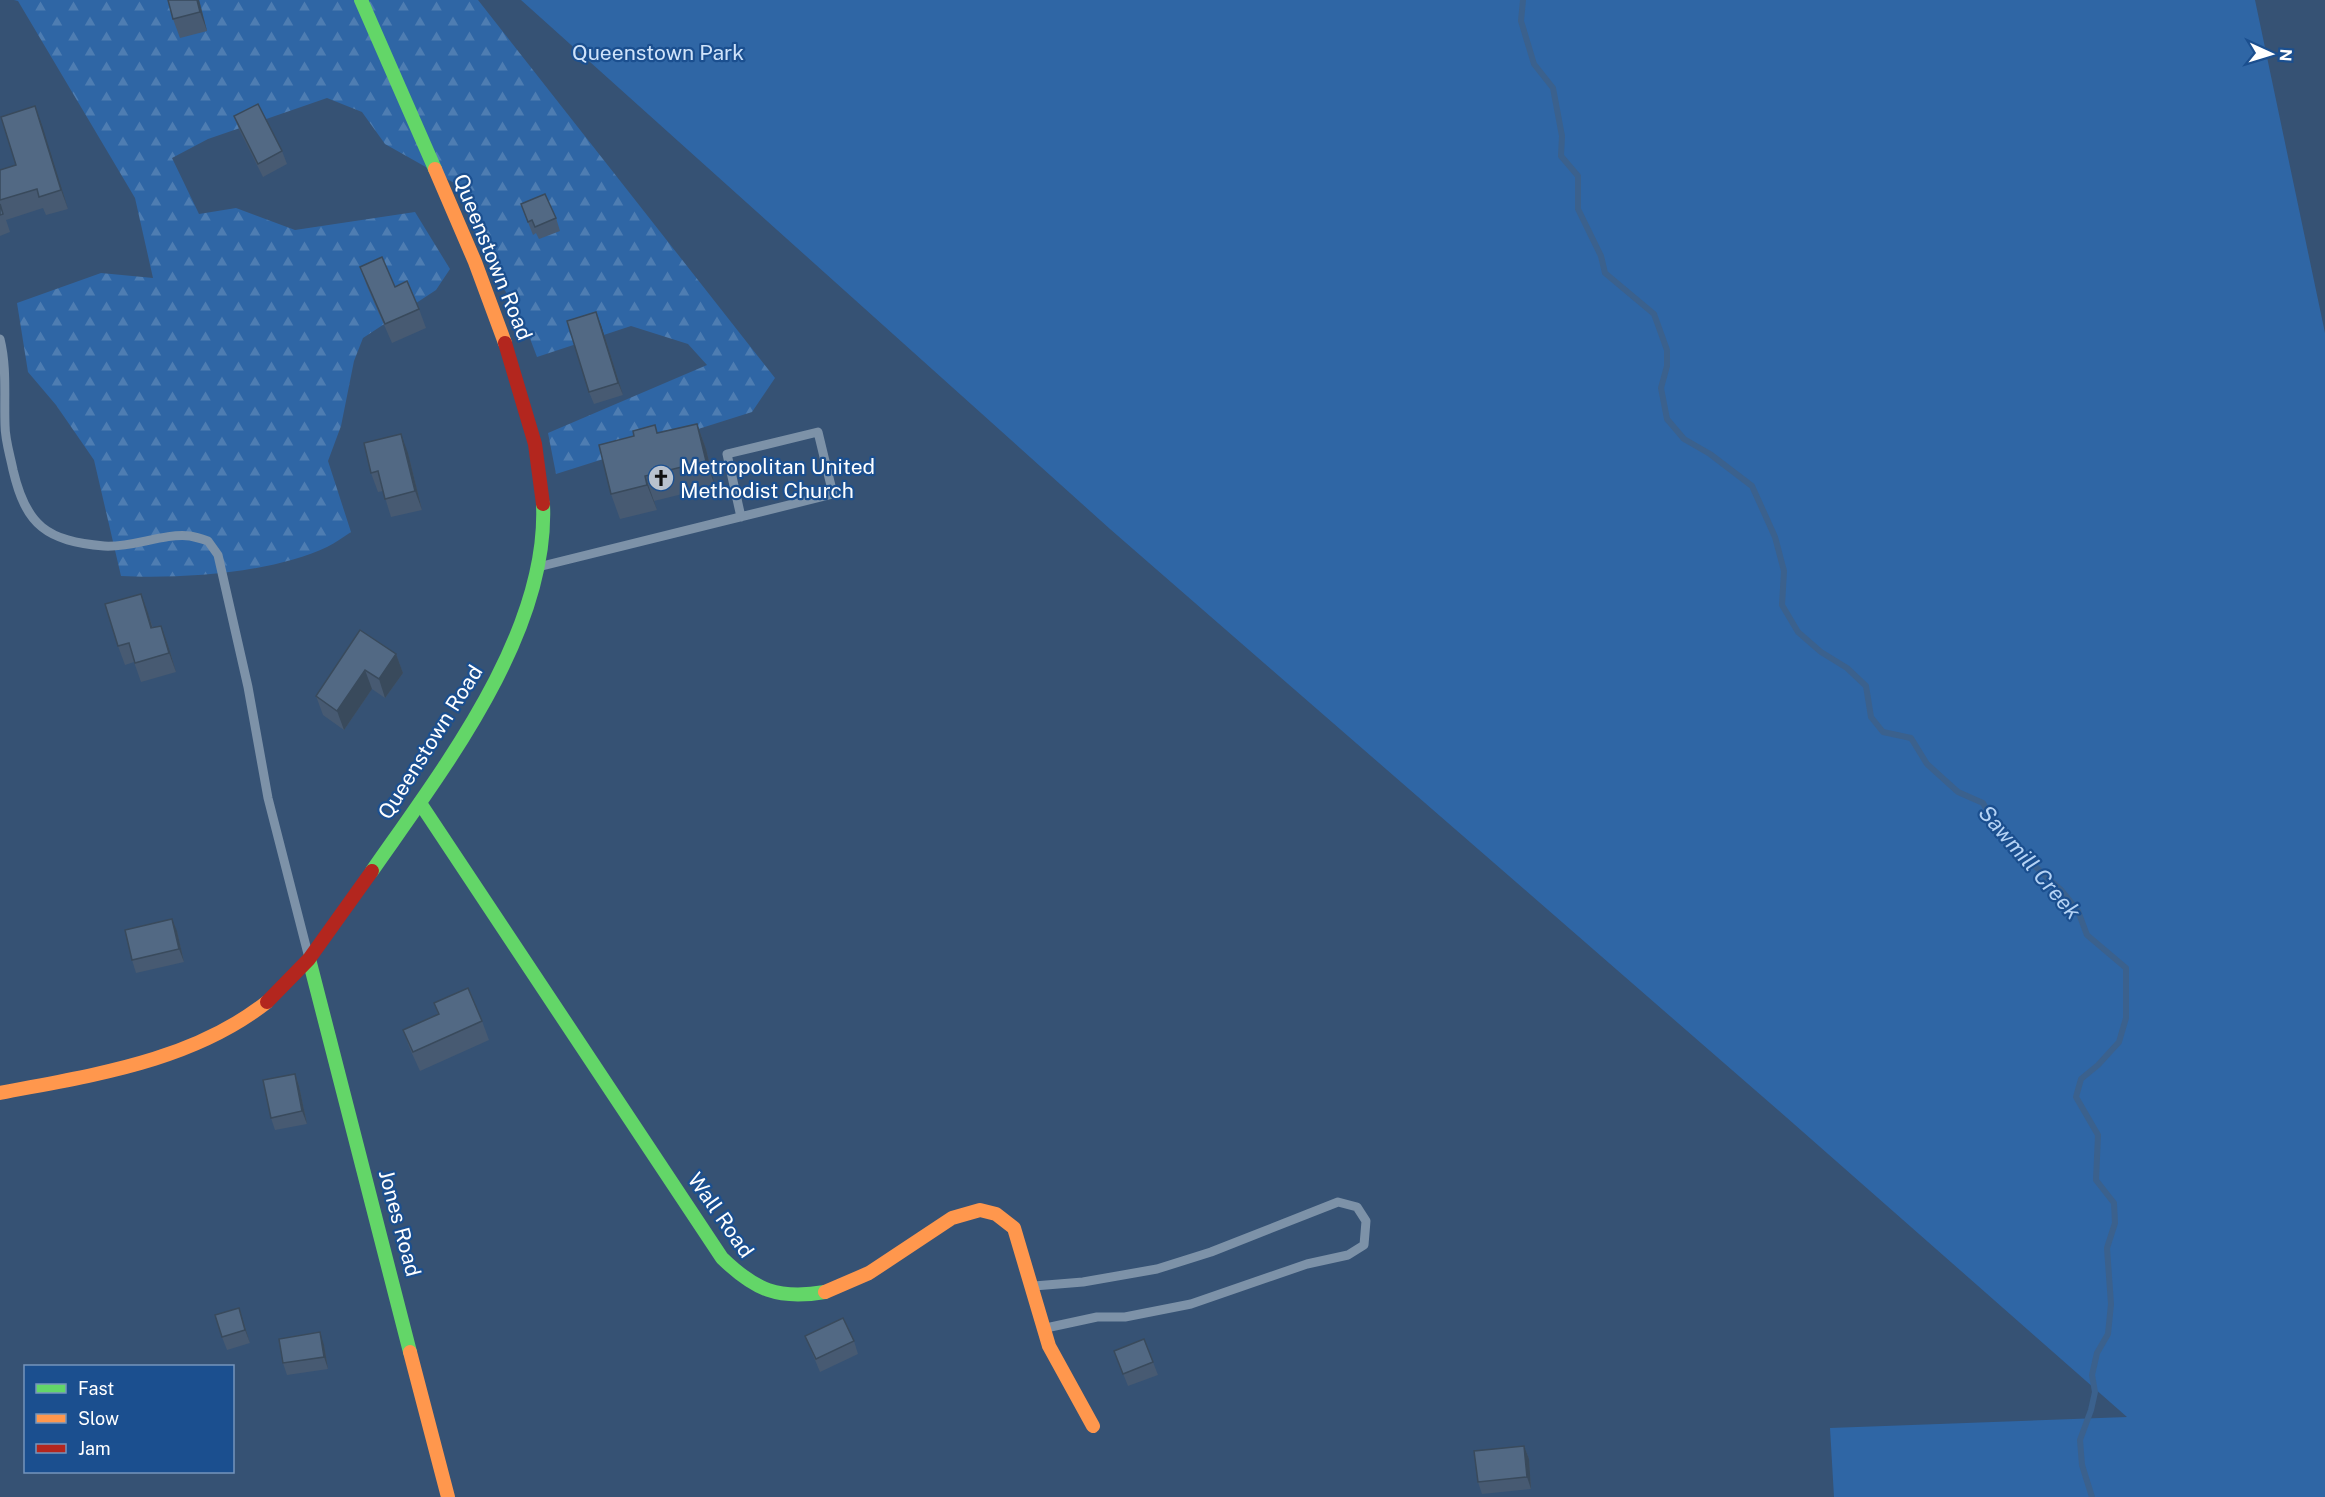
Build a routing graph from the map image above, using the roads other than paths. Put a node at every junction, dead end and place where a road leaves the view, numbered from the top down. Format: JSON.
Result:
{"nodes":[{"id":1,"x":361,"y":0,"type":"edge"},
{"id":2,"x":0,"y":339,"type":"edge"},
{"id":3,"x":741,"y":517,"type":"junction"},
{"id":4,"x":540,"y":567,"type":"junction"},
{"id":5,"x":420,"y":802,"type":"junction"},
{"id":6,"x":309,"y":959,"type":"junction"},
{"id":7,"x":0,"y":1093,"type":"edge"},
{"id":8,"x":1032,"y":1287,"type":"junction"},
{"id":9,"x":1044,"y":1328,"type":"junction"},
{"id":10,"x":1093,"y":1426,"type":"dead end"},
{"id":11,"x":448,"y":1497,"type":"edge"}],
"edges":[{"from":1,"to":4,"type":"street","name":"Queenstown Road"},
{"from":2,"to":6,"type":"lane"},
{"from":3,"to":3,"type":"lane"},
{"from":3,"to":4,"type":"lane"},
{"from":4,"to":5,"type":"street","name":"Queenstown Road"},
{"from":5,"to":6,"type":"street","name":"Queenstown Road"},
{"from":5,"to":8,"type":"street","name":"Wall Road"},
{"from":6,"to":7,"type":"street","name":"Queenstown Road"},
{"from":6,"to":11,"type":"street","name":"Jones Road"},
{"from":8,"to":9,"type":"street","name":"Wall Road"},
{"from":8,"to":9,"type":"lane"},
{"from":9,"to":10,"type":"street","name":"Wall Road"}]}
